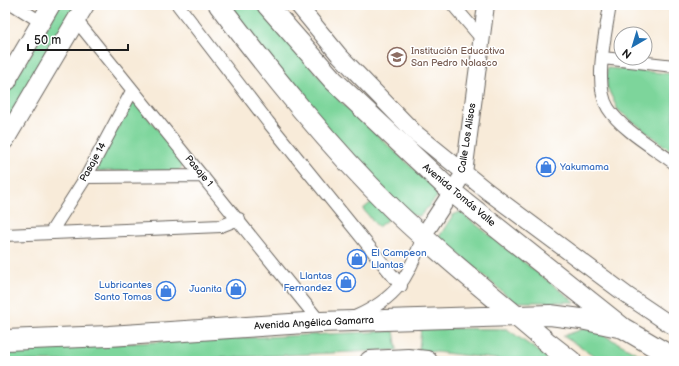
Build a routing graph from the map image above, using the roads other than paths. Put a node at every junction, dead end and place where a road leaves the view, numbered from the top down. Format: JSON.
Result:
{"nodes":[{"id":1,"x":14,"y":5,"type":"edge"},
{"id":2,"x":51,"y":5,"type":"edge"},
{"id":3,"x":85,"y":5,"type":"edge"},
{"id":4,"x":178,"y":5,"type":"edge"},
{"id":5,"x":219,"y":5,"type":"edge"},
{"id":6,"x":267,"y":5,"type":"edge"},
{"id":7,"x":298,"y":5,"type":"edge"},
{"id":8,"x":453,"y":5,"type":"edge"},
{"id":9,"x":486,"y":5,"type":"edge"},
{"id":10,"x":610,"y":5,"type":"edge"},
{"id":11,"x":76,"y":20,"type":"junction"},
{"id":12,"x":41,"y":22,"type":"junction"},
{"id":13,"x":482,"y":39,"type":"junction"},
{"id":14,"x":603,"y":58,"type":"junction"},
{"id":15,"x":674,"y":66,"type":"edge"},
{"id":16,"x":6,"y":82,"type":"edge"},
{"id":17,"x":132,"y":91,"type":"junction"},
{"id":18,"x":5,"y":140,"type":"edge"},
{"id":19,"x":674,"y":163,"type":"edge"},
{"id":20,"x":464,"y":173,"type":"junction"},
{"id":21,"x":203,"y":176,"type":"junction"},
{"id":22,"x":86,"y":177,"type":"junction"},
{"id":23,"x":452,"y":192,"type":"junction"},
{"id":24,"x":239,"y":219,"type":"junction"},
{"id":25,"x":51,"y":232,"type":"junction"},
{"id":26,"x":5,"y":235,"type":"edge"},
{"id":27,"x":423,"y":236,"type":"junction"},
{"id":28,"x":401,"y":286,"type":"junction"},
{"id":29,"x":518,"y":317,"type":"junction"},
{"id":30,"x":346,"y":321,"type":"junction"},
{"id":31,"x":320,"y":322,"type":"junction"},
{"id":32,"x":674,"y":327,"type":"edge"},
{"id":33,"x":623,"y":328,"type":"junction"},
{"id":34,"x":5,"y":340,"type":"edge"},
{"id":35,"x":674,"y":358,"type":"edge"},
{"id":36,"x":370,"y":361,"type":"edge"},
{"id":37,"x":423,"y":361,"type":"edge"},
{"id":38,"x":427,"y":361,"type":"edge"},
{"id":39,"x":571,"y":361,"type":"edge"}],
"edges":[{"from":1,"to":12,"type":"street"},
{"from":2,"to":12,"type":"main road"},
{"from":3,"to":11,"type":"main road"},
{"from":4,"to":28,"type":"street"},
{"from":5,"to":27,"type":"main road"},
{"from":6,"to":23,"type":"main road","name":"Avenida Tomás Valle"},
{"from":7,"to":20,"type":"street","name":"Avenida Tomás Valle"},
{"from":8,"to":13,"type":"street"},
{"from":9,"to":13,"type":"street","name":"Calle Los Alisos"},
{"from":10,"to":14,"type":"street"},
{"from":11,"to":17,"type":"street","name":"Pasaje 1"},
{"from":11,"to":18,"type":"main road"},
{"from":12,"to":16,"type":"main road"},
{"from":13,"to":20,"type":"street","name":"Calle Los Alisos"},
{"from":14,"to":15,"type":"street"},
{"from":14,"to":19,"type":"street"},
{"from":17,"to":21,"type":"street","name":"Pasaje 1"},
{"from":17,"to":22,"type":"street","name":"Pasaje 14"},
{"from":20,"to":23,"type":"street","name":"Calle Los Alisos"},
{"from":20,"to":32,"type":"street","name":"Avenida Tomás Valle"},
{"from":21,"to":22,"type":"street"},
{"from":21,"to":24,"type":"street","name":"Pasaje 1"},
{"from":22,"to":25,"type":"street","name":"Pasaje 14"},
{"from":23,"to":27,"type":"street","name":"Calle Los Alisos"},
{"from":23,"to":33,"type":"main road","name":"Avenida Tomás Valle"},
{"from":24,"to":25,"type":"street"},
{"from":24,"to":31,"type":"street","name":"Pasaje 1"},
{"from":25,"to":26,"type":"street"},
{"from":27,"to":28,"type":"street","name":"Calle Los Alisos"},
{"from":27,"to":29,"type":"main road"},
{"from":28,"to":30,"type":"street","name":"Calle Los Alisos"},
{"from":29,"to":30,"type":"main road","name":"Avenida Angélica Gamarra"},
{"from":29,"to":33,"type":"main road","name":"Avenida Angélica Gamarra"},
{"from":29,"to":39,"type":"main road"},
{"from":30,"to":31,"type":"main road","name":"Avenida Angélica Gamarra"},
{"from":31,"to":34,"type":"main road","name":"Avenida Angélica Gamarra"},
{"from":33,"to":35,"type":"main road","name":"Avenida Tomás Valle"},
{"from":36,"to":37,"type":"main road"},
{"from":37,"to":38,"type":"main road"}]}
